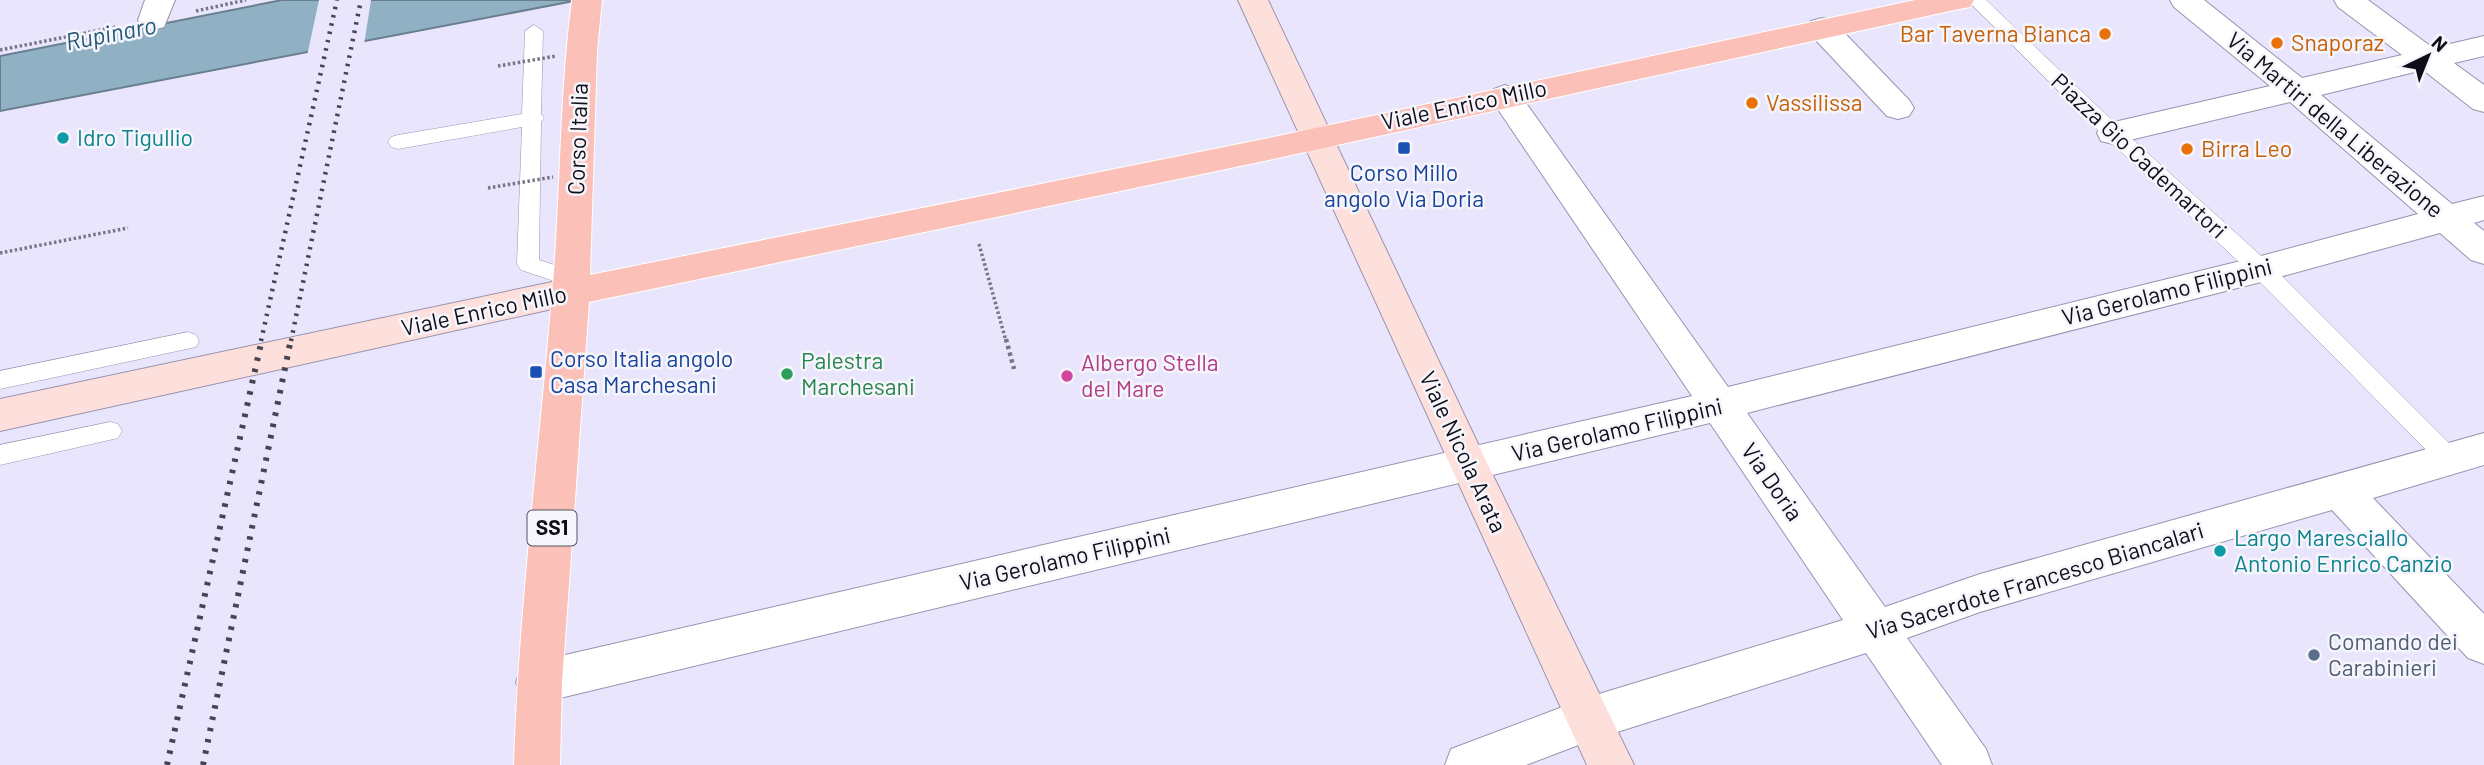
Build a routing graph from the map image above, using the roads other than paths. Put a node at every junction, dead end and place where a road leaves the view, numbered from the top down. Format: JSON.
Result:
{"nodes":[{"id":1,"x":1253,"y":0,"type":"edge"},
{"id":2,"x":1959,"y":0,"type":"edge"},
{"id":3,"x":1976,"y":0,"type":"edge"},
{"id":4,"x":2185,"y":0,"type":"edge"},
{"id":5,"x":2349,"y":0,"type":"edge"},
{"id":6,"x":587,"y":1,"type":"edge"},
{"id":7,"x":1822,"y":28,"type":"junction"},
{"id":8,"x":534,"y":31,"type":"dead end"},
{"id":9,"x":2484,"y":46,"type":"edge"},
{"id":10,"x":2430,"y":60,"type":"junction"},
{"id":11,"x":2297,"y":91,"type":"junction"},
{"id":12,"x":1504,"y":96,"type":"junction"},
{"id":13,"x":2484,"y":101,"type":"edge"},
{"id":14,"x":1898,"y":108,"type":"dead end"},
{"id":15,"x":534,"y":118,"type":"junction"},
{"id":16,"x":2113,"y":133,"type":"junction"},
{"id":17,"x":1318,"y":137,"type":"junction"},
{"id":18,"x":398,"y":142,"type":"dead end"},
{"id":19,"x":2484,"y":208,"type":"edge"},
{"id":20,"x":2445,"y":218,"type":"junction"},
{"id":21,"x":2484,"y":251,"type":"edge"},
{"id":22,"x":2261,"y":269,"type":"junction"},
{"id":23,"x":572,"y":285,"type":"junction"},
{"id":24,"x":188,"y":341,"type":"dead end"},
{"id":25,"x":0,"y":380,"type":"edge"},
{"id":26,"x":1719,"y":405,"type":"junction"},
{"id":27,"x":0,"y":415,"type":"edge"},
{"id":28,"x":110,"y":431,"type":"dead end"},
{"id":29,"x":2467,"y":454,"type":"edge"},
{"id":30,"x":0,"y":455,"type":"edge"},
{"id":31,"x":1468,"y":465,"type":"junction"},
{"id":32,"x":2339,"y":490,"type":"junction"},
{"id":33,"x":1875,"y":630,"type":"junction"},
{"id":34,"x":2484,"y":644,"type":"edge"},
{"id":35,"x":539,"y":682,"type":"junction"},
{"id":36,"x":1589,"y":719,"type":"junction"},
{"id":37,"x":537,"y":765,"type":"edge"},
{"id":38,"x":1468,"y":765,"type":"edge"},
{"id":39,"x":1611,"y":765,"type":"edge"},
{"id":40,"x":1969,"y":765,"type":"edge"}],
"edges":[{"from":1,"to":17,"type":"main road","name":"Viale Nicola Arata"},
{"from":2,"to":7,"type":"main road","name":"Viale Enrico Millo"},
{"from":3,"to":16,"type":"lane","name":"Piazza Gio Cademartori"},
{"from":4,"to":11,"type":"street","name":"Via Martiri della Liberazione"},
{"from":5,"to":10,"type":"street"},
{"from":6,"to":23,"type":"main road","name":"Corso Italia","number":"SS1"},
{"from":7,"to":12,"type":"main road","name":"Viale Enrico Millo"},
{"from":7,"to":14,"type":"street"},
{"from":8,"to":15,"type":"lane","name":"Corso Italia"},
{"from":9,"to":10,"type":"street"},
{"from":10,"to":11,"type":"street"},
{"from":10,"to":13,"type":"street"},
{"from":11,"to":16,"type":"street"},
{"from":11,"to":20,"type":"street","name":"Via Martiri della Liberazione"},
{"from":12,"to":17,"type":"main road","name":"Viale Enrico Millo"},
{"from":12,"to":26,"type":"street","name":"Via Doria"},
{"from":15,"to":18,"type":"lane","name":"Corso Italia"},
{"from":15,"to":23,"type":"lane","name":"Corso Italia"},
{"from":16,"to":22,"type":"lane","name":"Piazza Gio Cademartori"},
{"from":17,"to":23,"type":"main road","name":"Viale Enrico Millo"},
{"from":17,"to":31,"type":"main road","name":"Viale Nicola Arata"},
{"from":19,"to":20,"type":"street","name":"Via Gerolamo Filippini"},
{"from":20,"to":21,"type":"street","name":"Via Martiri della Liberazione"},
{"from":20,"to":22,"type":"street","name":"Via Gerolamo Filippini"},
{"from":22,"to":26,"type":"street","name":"Via Gerolamo Filippini"},
{"from":22,"to":29,"type":"lane","name":"Piazza Gio Cademartori"},
{"from":23,"to":27,"type":"main road","name":"Viale Enrico Millo"},
{"from":23,"to":35,"type":"main road","number":"SS1"},
{"from":24,"to":25,"type":"lane"},
{"from":26,"to":31,"type":"street","name":"Via Gerolamo Filippini"},
{"from":26,"to":33,"type":"street","name":"Via Doria"},
{"from":28,"to":30,"type":"lane"},
{"from":29,"to":32,"type":"street","name":"Via Sacerdote Francesco Biancalari"},
{"from":31,"to":35,"type":"street","name":"Via Gerolamo Filippini"},
{"from":31,"to":36,"type":"main road","name":"Viale Nicola Arata"},
{"from":32,"to":33,"type":"street","name":"Via Sacerdote Francesco Biancalari"},
{"from":32,"to":34,"type":"street"},
{"from":33,"to":36,"type":"street","name":"Via Sacerdote Francesco Biancalari"},
{"from":33,"to":40,"type":"street","name":"Via Doria"},
{"from":35,"to":37,"type":"main road","number":"SS1"},
{"from":36,"to":38,"type":"street","name":"Via Sacerdote Francesco Biancalari"},
{"from":36,"to":39,"type":"main road","name":"Viale Nicola Arata"}]}
